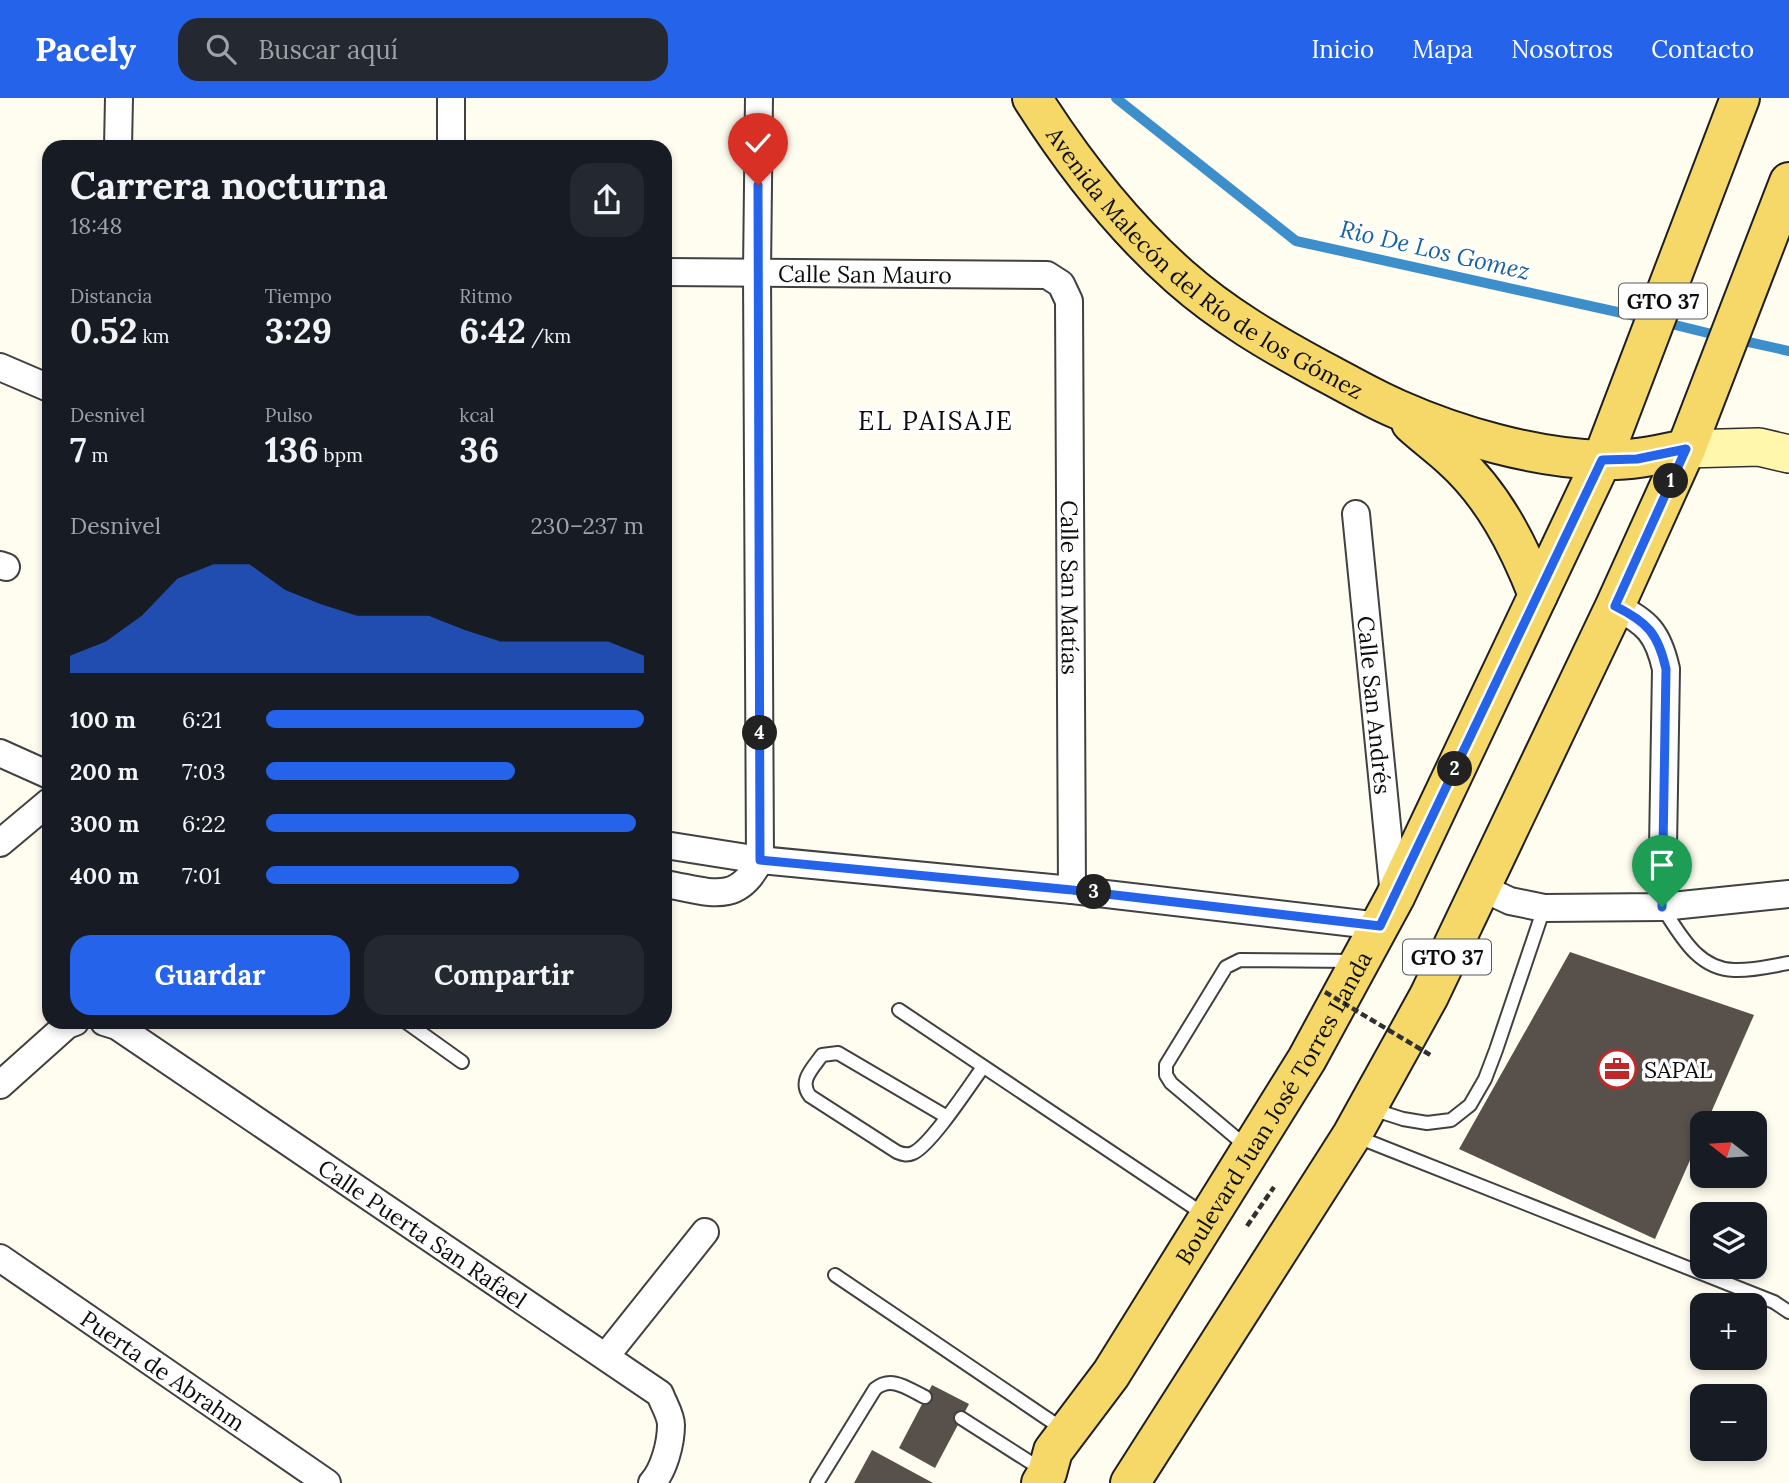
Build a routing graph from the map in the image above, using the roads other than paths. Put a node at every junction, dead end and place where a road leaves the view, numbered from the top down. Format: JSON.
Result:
{"nodes":[{"id":1,"x":119,"y":98,"type":"edge"},
{"id":2,"x":451,"y":98,"type":"edge"},
{"id":3,"x":759,"y":98,"type":"edge"},
{"id":4,"x":1032,"y":98,"type":"edge"},
{"id":5,"x":1740,"y":98,"type":"edge"},
{"id":6,"x":118,"y":140,"type":"edge"},
{"id":7,"x":451,"y":140,"type":"edge"},
{"id":8,"x":1781,"y":212,"type":"edge"},
{"id":9,"x":672,"y":272,"type":"edge"},
{"id":10,"x":757,"y":272,"type":"junction"},
{"id":11,"x":1061,"y":284,"type":"joint"},
{"id":12,"x":0,"y":367,"type":"edge"},
{"id":13,"x":42,"y":385,"type":"edge"},
{"id":14,"x":1396,"y":409,"type":"junction"},
{"id":15,"x":1686,"y":449,"type":"junction"},
{"id":16,"x":1789,"y":454,"type":"edge"},
{"id":17,"x":1602,"y":460,"type":"junction"},
{"id":18,"x":1356,"y":514,"type":"dead end"},
{"id":19,"x":1538,"y":595,"type":"junction"},
{"id":20,"x":1615,"y":606,"type":"junction"},
{"id":21,"x":0,"y":753,"type":"edge"},
{"id":22,"x":42,"y":772,"type":"edge"},
{"id":23,"x":42,"y":808,"type":"edge"},
{"id":24,"x":0,"y":843,"type":"edge"},
{"id":25,"x":672,"y":846,"type":"edge"},
{"id":26,"x":760,"y":860,"type":"junction"},
{"id":27,"x":672,"y":885,"type":"edge"},
{"id":28,"x":1480,"y":887,"type":"junction"},
{"id":29,"x":1072,"y":890,"type":"junction"},
{"id":30,"x":1789,"y":894,"type":"edge"},
{"id":31,"x":1662,"y":907,"type":"junction"},
{"id":32,"x":1544,"y":908,"type":"junction"},
{"id":33,"x":1387,"y":911,"type":"junction"},
{"id":34,"x":1362,"y":961,"type":"junction"},
{"id":35,"x":1789,"y":963,"type":"edge"},
{"id":36,"x":899,"y":1010,"type":"dead end"},
{"id":37,"x":63,"y":1029,"type":"edge"},
{"id":38,"x":121,"y":1029,"type":"edge"},
{"id":39,"x":416,"y":1029,"type":"edge"},
{"id":40,"x":462,"y":1062,"type":"dead end"},
{"id":41,"x":983,"y":1066,"type":"junction"},
{"id":42,"x":0,"y":1085,"type":"edge"},
{"id":43,"x":947,"y":1117,"type":"junction"},
{"id":44,"x":1361,"y":1121,"type":"junction"},
{"id":45,"x":1250,"y":1150,"type":"junction"},
{"id":46,"x":1208,"y":1217,"type":"junction"},
{"id":47,"x":705,"y":1232,"type":"dead end"},
{"id":48,"x":0,"y":1258,"type":"edge"},
{"id":49,"x":835,"y":1275,"type":"dead end"},
{"id":50,"x":1789,"y":1312,"type":"edge"},
{"id":51,"x":606,"y":1356,"type":"junction"},
{"id":52,"x":925,"y":1397,"type":"dead end"},
{"id":53,"x":961,"y":1418,"type":"dead end"},
{"id":54,"x":1068,"y":1432,"type":"junction"},
{"id":55,"x":1044,"y":1478,"type":"edge"},
{"id":56,"x":327,"y":1483,"type":"edge"},
{"id":57,"x":652,"y":1483,"type":"edge"},
{"id":58,"x":817,"y":1483,"type":"edge"},
{"id":59,"x":1130,"y":1483,"type":"edge"}],
"edges":[{"from":1,"to":6,"type":"street"},
{"from":2,"to":7,"type":"street"},
{"from":3,"to":10,"type":"street"},
{"from":4,"to":14,"type":"main road","name":"Avenida Malecón del Río de los Gómez"},
{"from":5,"to":17,"type":"main road","name":"Boulevard Juan José Torres Landa","number":"GTO 37"},
{"from":8,"to":15,"type":"main road","number":"GTO 37"},
{"from":9,"to":10,"type":"street","name":"Calle San Mauro"},
{"from":10,"to":11,"type":"street","name":"Calle San Mauro"},
{"from":10,"to":26,"type":"street"},
{"from":11,"to":29,"type":"street","name":"Calle San Matías"},
{"from":12,"to":13,"type":"street"},
{"from":14,"to":17,"type":"main road"},
{"from":14,"to":19,"type":"main road"},
{"from":15,"to":16,"type":"street"},
{"from":15,"to":17,"type":"main road"},
{"from":15,"to":20,"type":"main road","number":"GTO 37"},
{"from":17,"to":19,"type":"main road","name":"Boulevard Juan José Torres Landa","number":"GTO 37"},
{"from":18,"to":33,"type":"street","name":"Calle San Andrés"},
{"from":19,"to":33,"type":"main road","name":"Boulevard Juan José Torres Landa","number":"GTO 37"},
{"from":20,"to":28,"type":"main road","number":"GTO 37"},
{"from":20,"to":31,"type":"street"},
{"from":21,"to":22,"type":"street"},
{"from":23,"to":24,"type":"street"},
{"from":25,"to":26,"type":"street"},
{"from":26,"to":27,"type":"street"},
{"from":26,"to":29,"type":"street"},
{"from":28,"to":32,"type":"street"},
{"from":28,"to":44,"type":"main road","number":"GTO 37"},
{"from":29,"to":33,"type":"street"},
{"from":30,"to":31,"type":"street"},
{"from":31,"to":32,"type":"street"},
{"from":31,"to":35,"type":"lane"},
{"from":32,"to":44,"type":"lane"},
{"from":33,"to":34,"type":"main road","name":"Boulevard Juan José Torres Landa","number":"GTO 37"},
{"from":34,"to":45,"type":"main road","name":"Boulevard Juan José Torres Landa","number":"GTO 37"},
{"from":34,"to":45,"type":"lane"},
{"from":36,"to":41,"type":"lane"},
{"from":37,"to":42,"type":"street"},
{"from":38,"to":51,"type":"street","name":"Calle Puerta San Rafael"},
{"from":39,"to":40,"type":"lane"},
{"from":41,"to":43,"type":"lane"},
{"from":41,"to":46,"type":"lane"},
{"from":43,"to":43,"type":"lane"},
{"from":44,"to":50,"type":"lane"},
{"from":44,"to":59,"type":"main road","number":"GTO 37"},
{"from":45,"to":46,"type":"main road","name":"Boulevard Juan José Torres Landa","number":"GTO 37"},
{"from":46,"to":54,"type":"main road","name":"Boulevard Juan José Torres Landa","number":"GTO 37"},
{"from":47,"to":51,"type":"street"},
{"from":48,"to":56,"type":"street","name":"Puerta de Abrahm"},
{"from":49,"to":54,"type":"lane"},
{"from":51,"to":57,"type":"street","name":"Calle Puerta San Rafael"},
{"from":52,"to":58,"type":"lane"},
{"from":53,"to":55,"type":"lane"},
{"from":54,"to":55,"type":"main road","name":"Boulevard Juan José Torres Landa","number":"GTO 37"}]}
